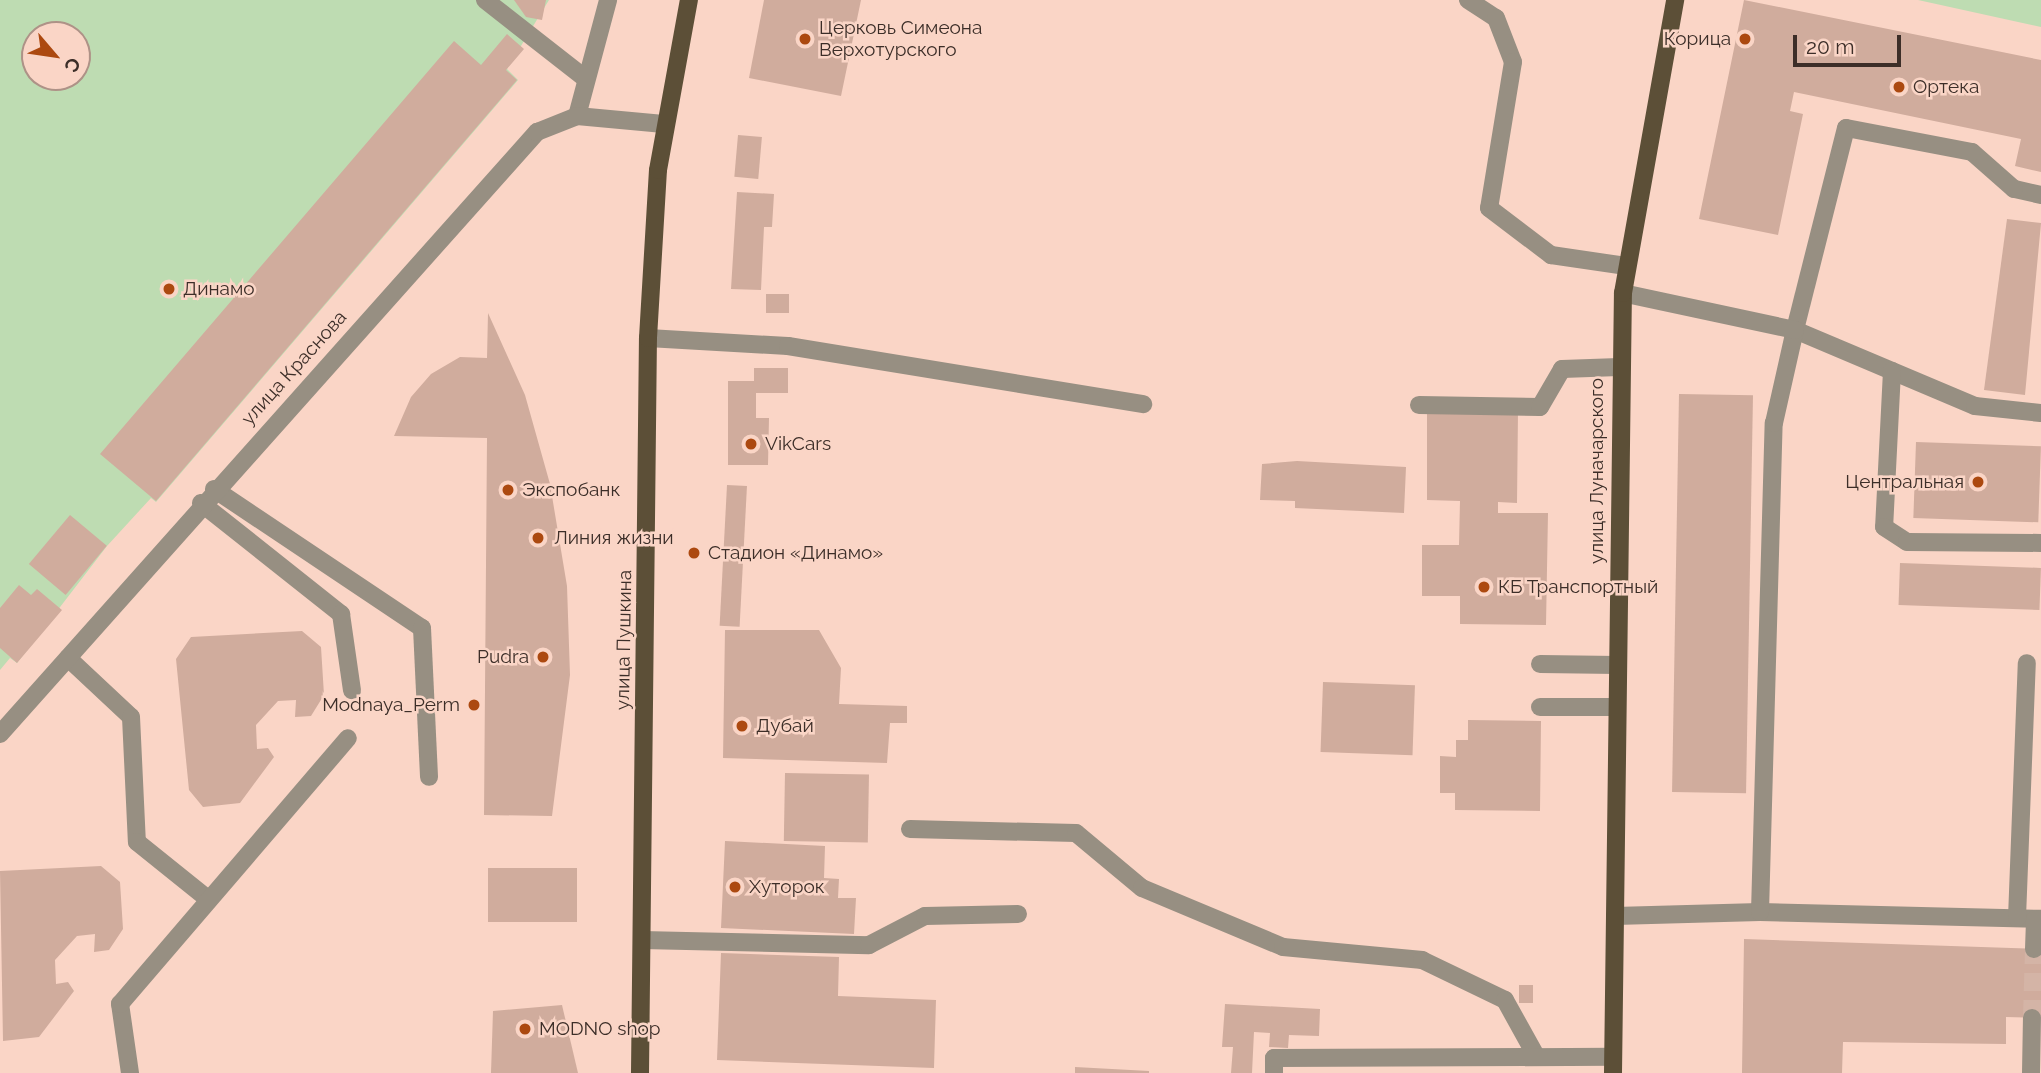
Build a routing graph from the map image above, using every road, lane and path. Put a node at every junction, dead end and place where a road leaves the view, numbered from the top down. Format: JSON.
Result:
{"nodes":[{"id":1,"x":485,"y":0,"type":"edge"},
{"id":2,"x":608,"y":0,"type":"edge"},
{"id":3,"x":690,"y":0,"type":"edge"},
{"id":4,"x":1468,"y":0,"type":"edge"},
{"id":5,"x":1675,"y":0,"type":"edge"},
{"id":6,"x":586,"y":79,"type":"junction"},
{"id":7,"x":577,"y":116,"type":"junction"},
{"id":8,"x":664,"y":124,"type":"junction"},
{"id":9,"x":2041,"y":195,"type":"edge"},
{"id":10,"x":1626,"y":266,"type":"junction"},
{"id":11,"x":1623,"y":293,"type":"junction"},
{"id":12,"x":1795,"y":330,"type":"junction"},
{"id":13,"x":648,"y":338,"type":"junction"},
{"id":14,"x":1619,"y":367,"type":"junction"},
{"id":15,"x":1892,"y":371,"type":"junction"},
{"id":16,"x":1143,"y":404,"type":"dead end"},
{"id":17,"x":1419,"y":405,"type":"dead end"},
{"id":18,"x":2041,"y":413,"type":"edge"},
{"id":19,"x":214,"y":489,"type":"junction"},
{"id":20,"x":201,"y":503,"type":"junction"},
{"id":21,"x":2041,"y":543,"type":"edge"},
{"id":22,"x":68,"y":658,"type":"junction"},
{"id":23,"x":2027,"y":663,"type":"dead end"},
{"id":24,"x":1540,"y":664,"type":"dead end"},
{"id":25,"x":1617,"y":665,"type":"junction"},
{"id":26,"x":352,"y":690,"type":"dead end"},
{"id":27,"x":1617,"y":707,"type":"junction"},
{"id":28,"x":1539,"y":708,"type":"dead end"},
{"id":29,"x":0,"y":734,"type":"edge"},
{"id":30,"x":348,"y":738,"type":"dead end"},
{"id":31,"x":429,"y":776,"type":"dead end"},
{"id":32,"x":910,"y":829,"type":"dead end"},
{"id":33,"x":208,"y":899,"type":"junction"},
{"id":34,"x":1760,"y":912,"type":"junction"},
{"id":35,"x":1018,"y":914,"type":"dead end"},
{"id":36,"x":1615,"y":916,"type":"junction"},
{"id":37,"x":2031,"y":919,"type":"edge"},
{"id":38,"x":642,"y":940,"type":"junction"},
{"id":39,"x":2034,"y":949,"type":"dead end"},
{"id":40,"x":2032,"y":1018,"type":"tunnel mouth"},
{"id":41,"x":1536,"y":1056,"type":"junction"},
{"id":42,"x":1613,"y":1065,"type":"edge"},
{"id":43,"x":130,"y":1073,"type":"edge"},
{"id":44,"x":640,"y":1073,"type":"edge"},
{"id":45,"x":1274,"y":1073,"type":"edge"},
{"id":46,"x":2031,"y":1073,"type":"edge"}],
"edges":[{"from":1,"to":6,"type":"street"},
{"from":2,"to":6,"type":"street"},
{"from":3,"to":8,"type":"main road","name":"улица Пушкина"},
{"from":4,"to":10,"type":"street"},
{"from":5,"to":10,"type":"main road","name":"улица Луначарского"},
{"from":6,"to":7,"type":"street"},
{"from":7,"to":8,"type":"street","name":"улица Краснова"},
{"from":7,"to":19,"type":"street","name":"улица Краснова"},
{"from":8,"to":13,"type":"main road","name":"улица Пушкина"},
{"from":9,"to":12,"type":"street"},
{"from":10,"to":11,"type":"main road","name":"улица Луначарского"},
{"from":11,"to":12,"type":"street"},
{"from":11,"to":14,"type":"main road","name":"улица Луначарского"},
{"from":12,"to":15,"type":"street"},
{"from":12,"to":34,"type":"street"},
{"from":13,"to":16,"type":"street"},
{"from":13,"to":38,"type":"main road","name":"улица Пушкина"},
{"from":14,"to":17,"type":"street"},
{"from":14,"to":25,"type":"main road","name":"улица Луначарского"},
{"from":15,"to":18,"type":"street"},
{"from":15,"to":21,"type":"street"},
{"from":19,"to":20,"type":"street","name":"улица Краснова"},
{"from":19,"to":31,"type":"street"},
{"from":20,"to":22,"type":"street","name":"улица Краснова"},
{"from":20,"to":26,"type":"street"},
{"from":22,"to":29,"type":"street","name":"улица Краснова"},
{"from":22,"to":33,"type":"street"},
{"from":23,"to":37,"type":"street"},
{"from":24,"to":25,"type":"street"},
{"from":25,"to":27,"type":"main road","name":"улица Луначарского"},
{"from":27,"to":28,"type":"street"},
{"from":27,"to":36,"type":"main road","name":"улица Луначарского"},
{"from":30,"to":33,"type":"street"},
{"from":32,"to":41,"type":"street"},
{"from":33,"to":43,"type":"street"},
{"from":34,"to":36,"type":"street"},
{"from":34,"to":37,"type":"street"},
{"from":35,"to":38,"type":"street"},
{"from":36,"to":42,"type":"main road","name":"улица Луначарского"},
{"from":37,"to":39,"type":"street"},
{"from":38,"to":44,"type":"main road","name":"улица Пушкина"},
{"from":40,"to":46,"type":"street"},
{"from":41,"to":42,"type":"street"},
{"from":41,"to":45,"type":"street"}]}
